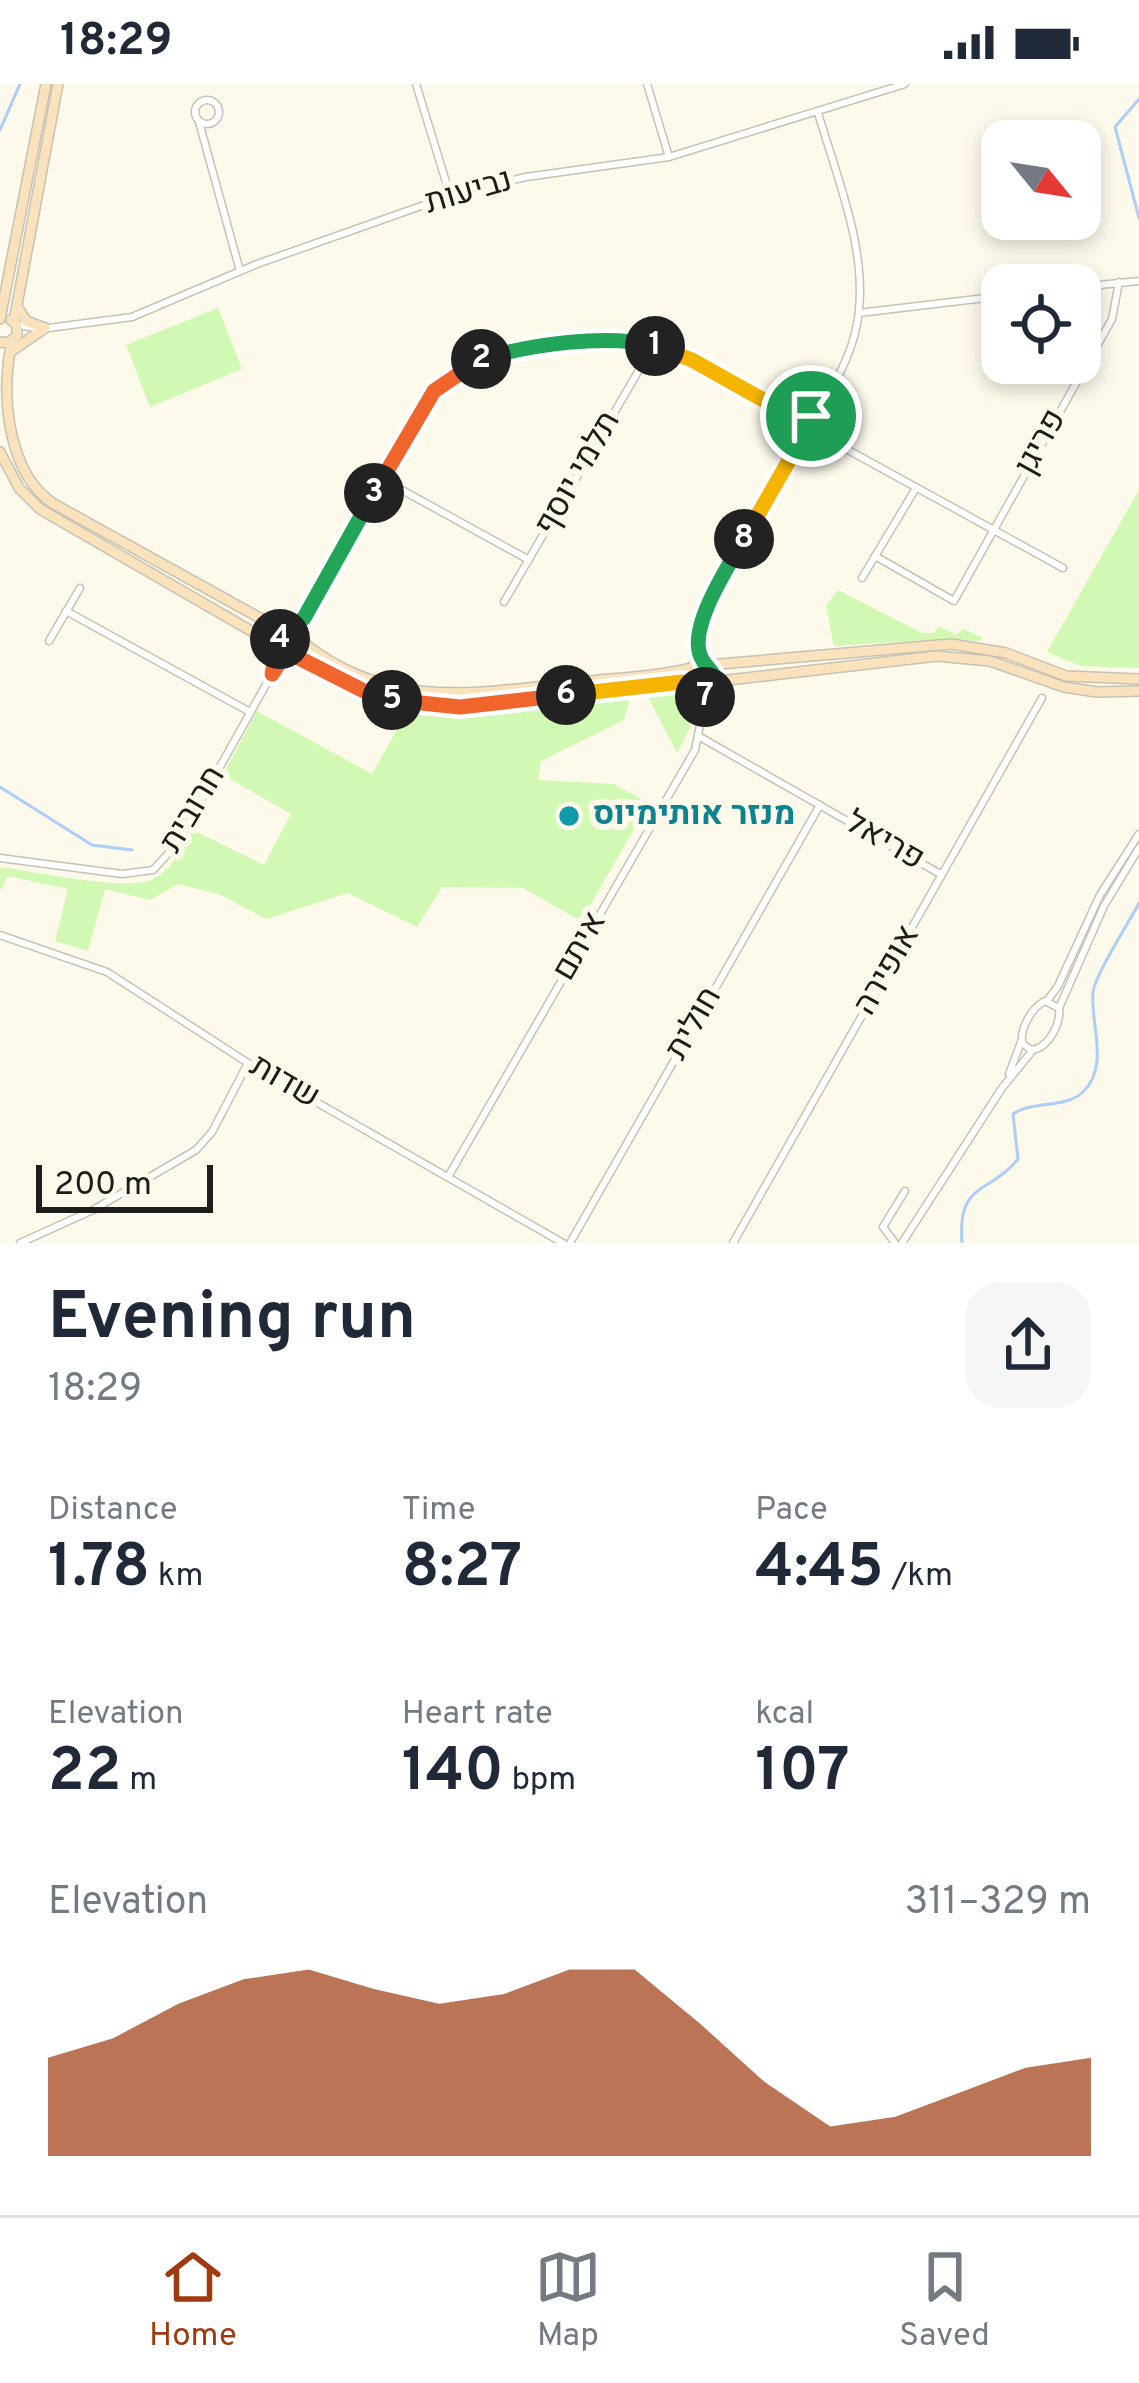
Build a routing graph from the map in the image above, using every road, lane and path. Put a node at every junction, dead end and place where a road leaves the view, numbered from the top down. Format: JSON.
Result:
{"nodes":[{"id":1,"x":46,"y":84,"type":"edge"},
{"id":2,"x":58,"y":84,"type":"edge"},
{"id":3,"x":416,"y":84,"type":"edge"},
{"id":4,"x":647,"y":84,"type":"edge"},
{"id":5,"x":905,"y":84,"type":"edge"},
{"id":6,"x":818,"y":112,"type":"junction"},
{"id":7,"x":199,"y":122,"type":"junction"},
{"id":8,"x":214,"y":122,"type":"junction"},
{"id":9,"x":206,"y":147,"type":"junction"},
{"id":10,"x":669,"y":157,"type":"junction"},
{"id":11,"x":450,"y":196,"type":"junction"},
{"id":12,"x":240,"y":271,"type":"junction"},
{"id":13,"x":1139,"y":280,"type":"edge"},
{"id":14,"x":1119,"y":282,"type":"junction"},
{"id":15,"x":1101,"y":284,"type":"edge"},
{"id":16,"x":981,"y":298,"type":"edge"},
{"id":17,"x":17,"y":299,"type":"junction"},
{"id":18,"x":859,"y":313,"type":"junction"},
{"id":19,"x":0,"y":320,"type":"edge"},
{"id":20,"x":15,"y":323,"type":"junction"},
{"id":21,"x":43,"y":328,"type":"junction"},
{"id":22,"x":9,"y":341,"type":"edge"},
{"id":23,"x":653,"y":346,"type":"junction"},
{"id":24,"x":5,"y":362,"type":"junction"},
{"id":25,"x":815,"y":417,"type":"junction"},
{"id":26,"x":801,"y":421,"type":"junction"},
{"id":27,"x":818,"y":434,"type":"junction"},
{"id":28,"x":803,"y":436,"type":"junction"},
{"id":29,"x":0,"y":452,"type":"edge"},
{"id":30,"x":382,"y":478,"type":"junction"},
{"id":31,"x":916,"y":488,"type":"junction"},
{"id":32,"x":993,"y":530,"type":"junction"},
{"id":33,"x":875,"y":556,"type":"junction"},
{"id":34,"x":529,"y":560,"type":"junction"},
{"id":35,"x":1063,"y":568,"type":"dead end"},
{"id":36,"x":862,"y":578,"type":"dead end"},
{"id":37,"x":80,"y":588,"type":"dead end"},
{"id":38,"x":504,"y":602,"type":"dead end"},
{"id":39,"x":66,"y":611,"type":"junction"},
{"id":40,"x":304,"y":618,"type":"junction"},
{"id":41,"x":288,"y":633,"type":"junction"},
{"id":42,"x":262,"y":635,"type":"junction"},
{"id":43,"x":301,"y":640,"type":"junction"},
{"id":44,"x":50,"y":641,"type":"dead end"},
{"id":45,"x":286,"y":652,"type":"junction"},
{"id":46,"x":699,"y":665,"type":"junction"},
{"id":47,"x":273,"y":671,"type":"junction"},
{"id":48,"x":1139,"y":679,"type":"edge"},
{"id":49,"x":702,"y":684,"type":"junction"},
{"id":50,"x":1139,"y":691,"type":"edge"},
{"id":51,"x":1042,"y":698,"type":"dead end"},
{"id":52,"x":250,"y":712,"type":"junction"},
{"id":53,"x":700,"y":737,"type":"junction"},
{"id":54,"x":820,"y":805,"type":"junction"},
{"id":55,"x":1139,"y":834,"type":"edge"},
{"id":56,"x":1139,"y":848,"type":"edge"},
{"id":57,"x":0,"y":858,"type":"edge"},
{"id":58,"x":943,"y":875,"type":"junction"},
{"id":59,"x":0,"y":935,"type":"edge"},
{"id":60,"x":1047,"y":1001,"type":"junction"},
{"id":61,"x":1059,"y":1008,"type":"junction"},
{"id":62,"x":1021,"y":1041,"type":"junction"},
{"id":63,"x":1033,"y":1050,"type":"junction"},
{"id":64,"x":248,"y":1063,"type":"junction"},
{"id":65,"x":1002,"y":1088,"type":"junction"},
{"id":66,"x":448,"y":1177,"type":"junction"},
{"id":67,"x":904,"y":1191,"type":"dead end"},
{"id":68,"x":20,"y":1243,"type":"edge"},
{"id":69,"x":567,"y":1243,"type":"edge"},
{"id":70,"x":734,"y":1243,"type":"edge"},
{"id":71,"x":898,"y":1243,"type":"edge"}],
"edges":[{"from":1,"to":19,"type":"main road"},
{"from":2,"to":17,"type":"main road"},
{"from":3,"to":11,"type":"street"},
{"from":4,"to":10,"type":"street"},
{"from":5,"to":6,"type":"street","name":"נביעות"},
{"from":6,"to":10,"type":"street","name":"נביעות"},
{"from":6,"to":18,"type":"street"},
{"from":7,"to":8,"type":"street"},
{"from":7,"to":8,"type":"street"},
{"from":7,"to":9,"type":"street"},
{"from":8,"to":9,"type":"street"},
{"from":9,"to":12,"type":"street"},
{"from":10,"to":11,"type":"street","name":"נביעות"},
{"from":11,"to":12,"type":"street","name":"נביעות"},
{"from":12,"to":21,"type":"street","name":"נביעות"},
{"from":13,"to":14,"type":"street"},
{"from":14,"to":15,"type":"street"},
{"from":14,"to":32,"type":"street","name":"פריגן"},
{"from":16,"to":18,"type":"street"},
{"from":17,"to":20,"type":"main road"},
{"from":17,"to":21,"type":"main road"},
{"from":18,"to":25,"type":"street"},
{"from":19,"to":20,"type":"main road"},
{"from":20,"to":21,"type":"street","name":"נביעות"},
{"from":20,"to":22,"type":"main road"},
{"from":21,"to":22,"type":"street","name":"נביעות"},
{"from":21,"to":24,"type":"main road"},
{"from":22,"to":24,"type":"main road"},
{"from":23,"to":26,"type":"street"},
{"from":23,"to":30,"type":"street"},
{"from":23,"to":34,"type":"street","name":"תלמי יוסף"},
{"from":24,"to":41,"type":"main road"},
{"from":25,"to":26,"type":"street"},
{"from":25,"to":27,"type":"street"},
{"from":26,"to":28,"type":"street"},
{"from":27,"to":28,"type":"street"},
{"from":27,"to":31,"type":"street"},
{"from":28,"to":46,"type":"street"},
{"from":29,"to":42,"type":"main road"},
{"from":30,"to":34,"type":"street"},
{"from":30,"to":40,"type":"street"},
{"from":31,"to":32,"type":"street"},
{"from":31,"to":33,"type":"street"},
{"from":32,"to":33,"type":"street","name":"פריגן"},
{"from":32,"to":35,"type":"street"},
{"from":33,"to":36,"type":"street"},
{"from":34,"to":38,"type":"street","name":"תלמי יוסף"},
{"from":37,"to":39,"type":"street"},
{"from":39,"to":44,"type":"street"},
{"from":39,"to":52,"type":"street"},
{"from":40,"to":41,"type":"street"},
{"from":40,"to":43,"type":"street"},
{"from":41,"to":43,"type":"main road"},
{"from":41,"to":45,"type":"main road"},
{"from":42,"to":45,"type":"main road"},
{"from":42,"to":47,"type":"main road"},
{"from":43,"to":45,"type":"main road"},
{"from":43,"to":46,"type":"main road"},
{"from":45,"to":47,"type":"street","name":"חרובית"},
{"from":45,"to":49,"type":"main road"},
{"from":46,"to":48,"type":"main road"},
{"from":46,"to":49,"type":"main road"},
{"from":46,"to":49,"type":"main road"},
{"from":47,"to":52,"type":"street","name":"חרובית"},
{"from":49,"to":50,"type":"main road"},
{"from":49,"to":53,"type":"street","name":"איתם"},
{"from":51,"to":58,"type":"street","name":"אופירה"},
{"from":52,"to":57,"type":"street","name":"חרובית"},
{"from":53,"to":54,"type":"street","name":"פריאל"},
{"from":53,"to":66,"type":"street","name":"איתם"},
{"from":54,"to":58,"type":"street","name":"פריאל"},
{"from":54,"to":69,"type":"street","name":"חולית"},
{"from":55,"to":60,"type":"street"},
{"from":56,"to":61,"type":"street"},
{"from":58,"to":70,"type":"street","name":"אופירה"},
{"from":59,"to":64,"type":"street","name":"שדות"},
{"from":60,"to":61,"type":"street"},
{"from":60,"to":62,"type":"street"},
{"from":61,"to":63,"type":"street"},
{"from":62,"to":63,"type":"street"},
{"from":62,"to":65,"type":"street"},
{"from":63,"to":65,"type":"street"},
{"from":64,"to":66,"type":"street","name":"שדות"},
{"from":64,"to":68,"type":"street"},
{"from":65,"to":71,"type":"street"},
{"from":66,"to":69,"type":"street","name":"שדות"},
{"from":67,"to":71,"type":"street"}]}
